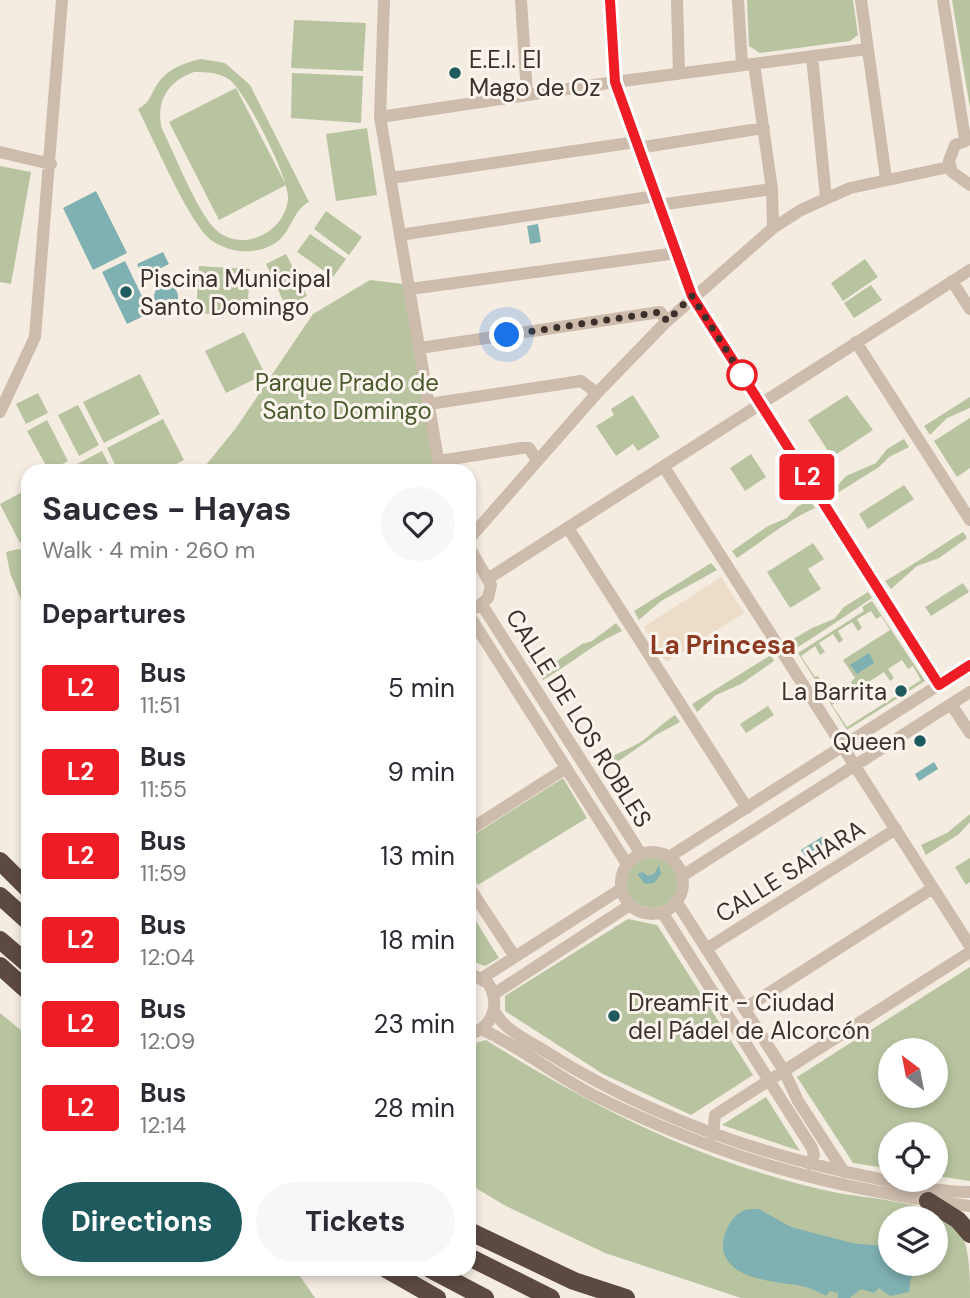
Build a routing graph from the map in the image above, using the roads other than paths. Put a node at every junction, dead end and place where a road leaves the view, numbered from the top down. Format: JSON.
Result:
{"nodes":[{"id":1,"x":62,"y":0,"type":"edge"},
{"id":2,"x":384,"y":0,"type":"edge"},
{"id":3,"x":522,"y":0,"type":"edge"},
{"id":4,"x":610,"y":0,"type":"edge"},
{"id":5,"x":677,"y":0,"type":"edge"},
{"id":6,"x":738,"y":0,"type":"edge"},
{"id":7,"x":860,"y":0,"type":"edge"},
{"id":8,"x":943,"y":0,"type":"edge"},
{"id":9,"x":867,"y":49,"type":"junction"},
{"id":10,"x":812,"y":56,"type":"junction"},
{"id":11,"x":748,"y":64,"type":"junction"},
{"id":12,"x":679,"y":73,"type":"junction"},
{"id":13,"x":615,"y":82,"type":"junction"},
{"id":14,"x":527,"y":95,"type":"junction"},
{"id":15,"x":380,"y":117,"type":"junction"},
{"id":16,"x":764,"y":128,"type":"junction"},
{"id":17,"x":968,"y":139,"type":"edge"},
{"id":18,"x":637,"y":145,"type":"junction"},
{"id":19,"x":0,"y":152,"type":"edge"},
{"id":20,"x":51,"y":164,"type":"junction"},
{"id":21,"x":949,"y":167,"type":"junction"},
{"id":22,"x":390,"y":178,"type":"junction"},
{"id":23,"x":886,"y":178,"type":"junction"},
{"id":24,"x":970,"y":185,"type":"edge"},
{"id":25,"x":772,"y":189,"type":"junction"},
{"id":26,"x":826,"y":198,"type":"junction"},
{"id":27,"x":658,"y":201,"type":"junction"},
{"id":28,"x":773,"y":228,"type":"junction"},
{"id":29,"x":400,"y":235,"type":"junction"},
{"id":30,"x":677,"y":253,"type":"junction"},
{"id":31,"x":970,"y":270,"type":"edge"},
{"id":32,"x":952,"y":281,"type":"junction"},
{"id":33,"x":410,"y":289,"type":"junction"},
{"id":34,"x":692,"y":296,"type":"junction"},
{"id":35,"x":970,"y":309,"type":"edge"},
{"id":36,"x":667,"y":321,"type":"junction"},
{"id":37,"x":856,"y":342,"type":"junction"},
{"id":38,"x":420,"y":348,"type":"junction"},
{"id":39,"x":597,"y":393,"type":"junction"},
{"id":40,"x":429,"y":404,"type":"junction"},
{"id":41,"x":761,"y":405,"type":"junction"},
{"id":42,"x":0,"y":412,"type":"edge"},
{"id":43,"x":537,"y":460,"type":"junction"},
{"id":44,"x":440,"y":464,"type":"edge"},
{"id":45,"x":449,"y":464,"type":"edge"},
{"id":46,"x":664,"y":467,"type":"junction"},
{"id":47,"x":970,"y":520,"type":"edge"},
{"id":48,"x":568,"y":528,"type":"junction"},
{"id":49,"x":476,"y":531,"type":"edge"},
{"id":50,"x":476,"y":558,"type":"edge"},
{"id":51,"x":489,"y":578,"type":"junction"},
{"id":52,"x":482,"y":605,"type":"junction"},
{"id":53,"x":476,"y":607,"type":"edge"},
{"id":54,"x":476,"y":626,"type":"edge"},
{"id":55,"x":970,"y":665,"type":"edge"},
{"id":56,"x":939,"y":685,"type":"junction"},
{"id":57,"x":970,"y":692,"type":"edge"},
{"id":58,"x":951,"y":704,"type":"junction"},
{"id":59,"x":970,"y":733,"type":"edge"},
{"id":60,"x":843,"y":746,"type":"junction"},
{"id":61,"x":855,"y":766,"type":"junction"},
{"id":62,"x":566,"y":768,"type":"junction"},
{"id":63,"x":747,"y":808,"type":"junction"},
{"id":64,"x":476,"y":826,"type":"edge"},
{"id":65,"x":896,"y":830,"type":"junction"},
{"id":66,"x":641,"y":854,"type":"junction"},
{"id":67,"x":669,"y":857,"type":"junction"},
{"id":68,"x":0,"y":861,"type":"edge"},
{"id":69,"x":627,"y":864,"type":"junction"},
{"id":70,"x":0,"y":869,"type":"edge"},
{"id":71,"x":682,"y":876,"type":"junction"},
{"id":72,"x":21,"y":884,"type":"edge"},
{"id":73,"x":21,"y":886,"type":"edge"},
{"id":74,"x":933,"y":888,"type":"junction"},
{"id":75,"x":621,"y":889,"type":"junction"},
{"id":76,"x":0,"y":896,"type":"edge"},
{"id":77,"x":476,"y":898,"type":"edge"},
{"id":78,"x":676,"y":901,"type":"junction"},
{"id":79,"x":629,"y":905,"type":"junction"},
{"id":80,"x":662,"y":912,"type":"junction"},
{"id":81,"x":21,"y":916,"type":"edge"},
{"id":82,"x":0,"y":940,"type":"edge"},
{"id":83,"x":970,"y":946,"type":"edge"},
{"id":84,"x":706,"y":949,"type":"junction"},
{"id":85,"x":970,"y":952,"type":"edge"},
{"id":86,"x":515,"y":957,"type":"junction"},
{"id":87,"x":21,"y":958,"type":"edge"},
{"id":88,"x":0,"y":966,"type":"edge"},
{"id":89,"x":476,"y":975,"type":"edge"},
{"id":90,"x":476,"y":976,"type":"edge"},
{"id":91,"x":21,"y":985,"type":"edge"},
{"id":92,"x":494,"y":994,"type":"junction"},
{"id":93,"x":744,"y":1009,"type":"junction"},
{"id":94,"x":494,"y":1011,"type":"junction"},
{"id":95,"x":476,"y":1031,"type":"edge"},
{"id":96,"x":476,"y":1033,"type":"edge"},
{"id":97,"x":784,"y":1071,"type":"junction"},
{"id":98,"x":770,"y":1080,"type":"junction"},
{"id":99,"x":715,"y":1115,"type":"junction"},
{"id":100,"x":691,"y":1125,"type":"junction"},
{"id":101,"x":713,"y":1135,"type":"junction"},
{"id":102,"x":810,"y":1164,"type":"junction"},
{"id":103,"x":844,"y":1172,"type":"junction"},
{"id":104,"x":970,"y":1192,"type":"edge"},
{"id":105,"x":928,"y":1201,"type":"junction"},
{"id":106,"x":970,"y":1206,"type":"edge"},
{"id":107,"x":476,"y":1234,"type":"edge"},
{"id":108,"x":970,"y":1234,"type":"edge"},
{"id":109,"x":476,"y":1260,"type":"edge"},
{"id":110,"x":398,"y":1276,"type":"edge"},
{"id":111,"x":443,"y":1276,"type":"edge"},
{"id":112,"x":437,"y":1298,"type":"edge"},
{"id":113,"x":485,"y":1298,"type":"edge"},
{"id":114,"x":551,"y":1298,"type":"edge"},
{"id":115,"x":626,"y":1298,"type":"edge"}],
"edges":[{"from":1,"to":20,"type":"street"},
{"from":2,"to":15,"type":"street"},
{"from":3,"to":14,"type":"street"},
{"from":4,"to":13,"type":"street"},
{"from":5,"to":12,"type":"street"},
{"from":6,"to":11,"type":"street"},
{"from":7,"to":9,"type":"street"},
{"from":8,"to":17,"type":"street"},
{"from":9,"to":10,"type":"street"},
{"from":9,"to":23,"type":"street"},
{"from":10,"to":11,"type":"street"},
{"from":10,"to":26,"type":"street"},
{"from":11,"to":12,"type":"street"},
{"from":11,"to":16,"type":"street"},
{"from":12,"to":13,"type":"street"},
{"from":13,"to":14,"type":"street"},
{"from":13,"to":18,"type":"street"},
{"from":14,"to":15,"type":"street"},
{"from":15,"to":22,"type":"street"},
{"from":16,"to":18,"type":"street"},
{"from":16,"to":25,"type":"street"},
{"from":17,"to":21,"type":"street"},
{"from":18,"to":22,"type":"street"},
{"from":18,"to":27,"type":"street"},
{"from":19,"to":20,"type":"street"},
{"from":20,"to":42,"type":"street"},
{"from":21,"to":23,"type":"street"},
{"from":21,"to":24,"type":"street"},
{"from":22,"to":29,"type":"street"},
{"from":23,"to":26,"type":"street"},
{"from":25,"to":27,"type":"street"},
{"from":25,"to":28,"type":"street"},
{"from":26,"to":28,"type":"street"},
{"from":27,"to":29,"type":"street"},
{"from":27,"to":30,"type":"street"},
{"from":28,"to":34,"type":"street"},
{"from":29,"to":33,"type":"street"},
{"from":30,"to":33,"type":"street"},
{"from":30,"to":34,"type":"street"},
{"from":31,"to":32,"type":"street"},
{"from":32,"to":35,"type":"street"},
{"from":32,"to":37,"type":"street"},
{"from":33,"to":38,"type":"street"},
{"from":34,"to":36,"type":"street"},
{"from":34,"to":41,"type":"street"},
{"from":36,"to":38,"type":"street"},
{"from":36,"to":39,"type":"street"},
{"from":37,"to":41,"type":"street"},
{"from":37,"to":47,"type":"street"},
{"from":38,"to":40,"type":"street"},
{"from":39,"to":40,"type":"street"},
{"from":39,"to":43,"type":"street"},
{"from":40,"to":44,"type":"street"},
{"from":41,"to":46,"type":"street"},
{"from":41,"to":56,"type":"street"},
{"from":43,"to":45,"type":"street"},
{"from":43,"to":49,"type":"street"},
{"from":46,"to":48,"type":"street"},
{"from":46,"to":60,"type":"street"},
{"from":48,"to":51,"type":"street"},
{"from":48,"to":63,"type":"street"},
{"from":50,"to":51,"type":"street"},
{"from":51,"to":52,"type":"street"},
{"from":52,"to":53,"type":"street"},
{"from":52,"to":66,"type":"street","name":"CALLE DE LOS ROBLES"},
{"from":54,"to":62,"type":"street","name":"CALLE DE LOS ROBLES"},
{"from":55,"to":56,"type":"street"},
{"from":56,"to":60,"type":"street"},
{"from":57,"to":58,"type":"street"},
{"from":58,"to":59,"type":"street"},
{"from":58,"to":61,"type":"street"},
{"from":60,"to":61,"type":"street"},
{"from":60,"to":63,"type":"street"},
{"from":61,"to":65,"type":"street"},
{"from":61,"to":71,"type":"street"},
{"from":62,"to":64,"type":"street"},
{"from":62,"to":69,"type":"street","name":"CALLE DE LOS ROBLES"},
{"from":63,"to":67,"type":"street"},
{"from":65,"to":74,"type":"street"},
{"from":65,"to":84,"type":"street","name":"CALLE SAHARA"},
{"from":66,"to":67,"type":"street"},
{"from":66,"to":69,"type":"street"},
{"from":67,"to":71,"type":"street"},
{"from":68,"to":72,"type":"highway"},
{"from":69,"to":75,"type":"street"},
{"from":70,"to":73,"type":"highway"},
{"from":71,"to":78,"type":"street"},
{"from":74,"to":83,"type":"street"},
{"from":74,"to":93,"type":"street"},
{"from":75,"to":79,"type":"street"},
{"from":75,"to":86,"type":"street"},
{"from":76,"to":81,"type":"highway"},
{"from":77,"to":86,"type":"street"},
{"from":78,"to":80,"type":"street"},
{"from":78,"to":84,"type":"street"},
{"from":79,"to":80,"type":"street"},
{"from":79,"to":92,"type":"street"},
{"from":80,"to":98,"type":"street"},
{"from":82,"to":87,"type":"highway"},
{"from":84,"to":93,"type":"street"},
{"from":85,"to":97,"type":"street"},
{"from":86,"to":89,"type":"street"},
{"from":88,"to":91,"type":"highway"},
{"from":90,"to":92,"type":"street"},
{"from":92,"to":94,"type":"street"},
{"from":93,"to":97,"type":"street"},
{"from":94,"to":95,"type":"street"},
{"from":94,"to":100,"type":"street"},
{"from":96,"to":105,"type":"street"},
{"from":97,"to":98,"type":"street"},
{"from":97,"to":103,"type":"street"},
{"from":98,"to":99,"type":"street"},
{"from":98,"to":102,"type":"street"},
{"from":99,"to":100,"type":"street"},
{"from":99,"to":101,"type":"street"},
{"from":100,"to":101,"type":"street"},
{"from":101,"to":102,"type":"street"},
{"from":102,"to":103,"type":"street"},
{"from":103,"to":104,"type":"street"},
{"from":105,"to":106,"type":"street"},
{"from":105,"to":108,"type":"highway"},
{"from":107,"to":115,"type":"highway"},
{"from":109,"to":114,"type":"highway"},
{"from":110,"to":112,"type":"highway"},
{"from":111,"to":113,"type":"highway"}]}
